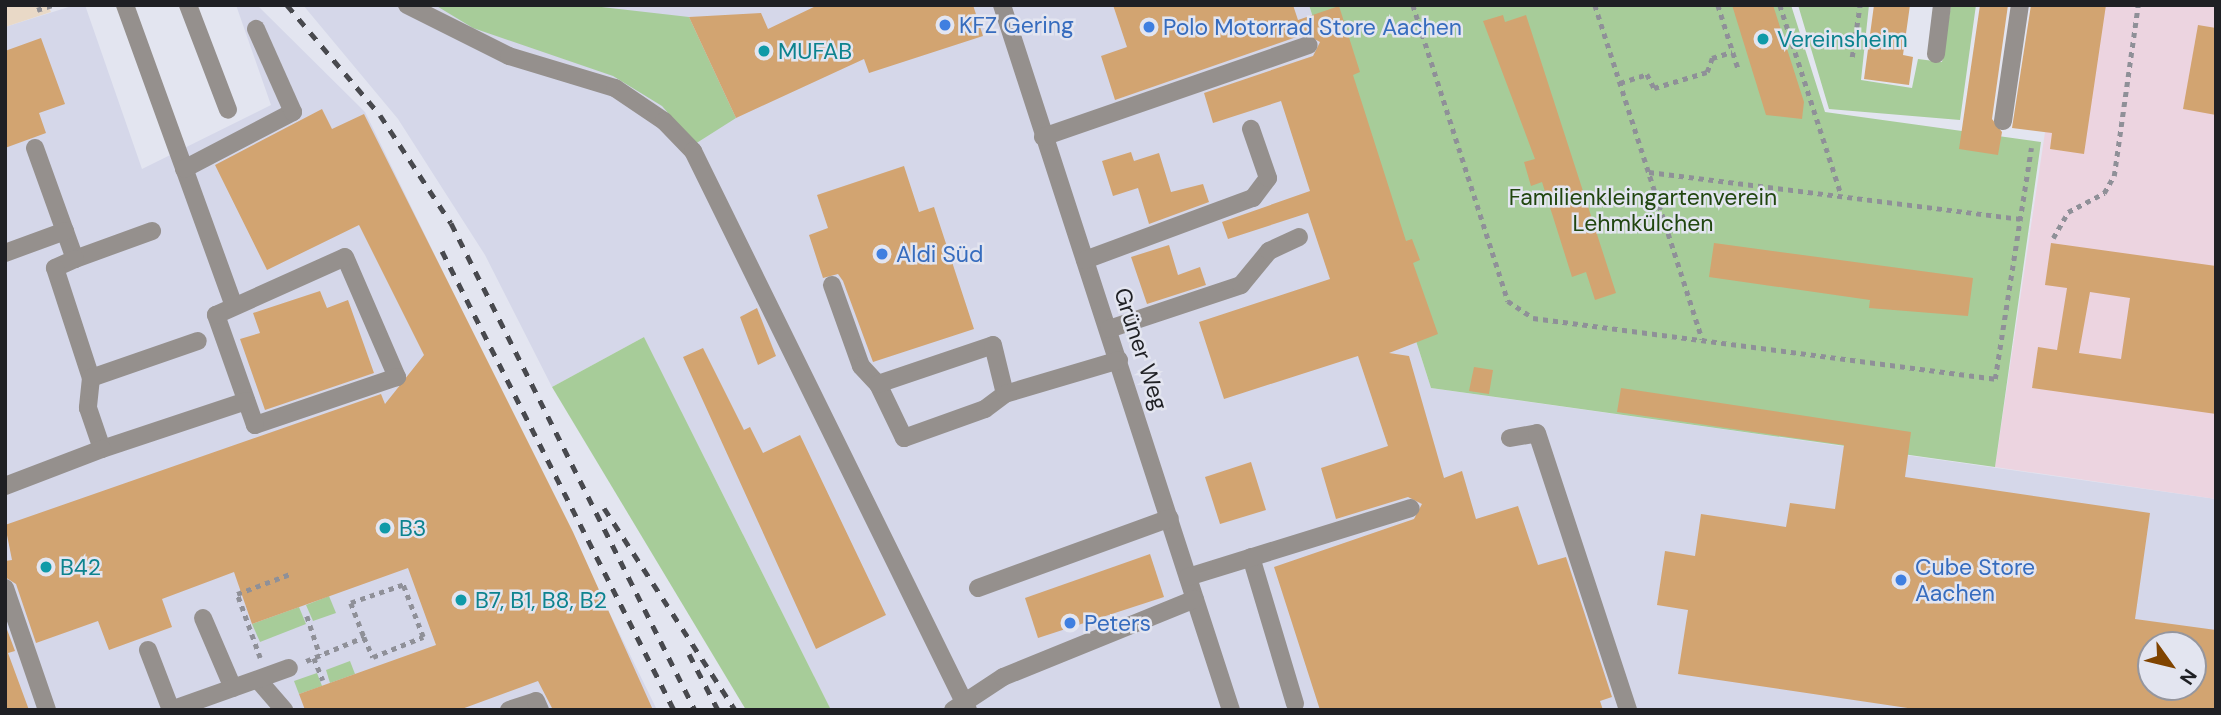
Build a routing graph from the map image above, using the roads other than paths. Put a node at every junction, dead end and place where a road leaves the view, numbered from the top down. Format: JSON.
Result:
{"nodes":[{"id":1,"x":125,"y":5,"type":"edge"},
{"id":2,"x":188,"y":5,"type":"edge"},
{"id":3,"x":407,"y":5,"type":"edge"},
{"id":4,"x":1002,"y":5,"type":"edge"},
{"id":5,"x":1942,"y":5,"type":"edge"},
{"id":6,"x":2020,"y":5,"type":"edge"},
{"id":7,"x":256,"y":29,"type":"dead end"},
{"id":8,"x":1309,"y":45,"type":"dead end"},
{"id":9,"x":1936,"y":54,"type":"dead end"},
{"id":10,"x":228,"y":110,"type":"dead end"},
{"id":11,"x":2003,"y":121,"type":"dead end"},
{"id":12,"x":1251,"y":129,"type":"dead end"},
{"id":13,"x":1042,"y":137,"type":"junction"},
{"id":14,"x":35,"y":148,"type":"dead end"},
{"id":15,"x":184,"y":169,"type":"junction"},
{"id":16,"x":152,"y":230,"type":"dead end"},
{"id":17,"x":65,"y":231,"type":"junction"},
{"id":18,"x":1299,"y":237,"type":"dead end"},
{"id":19,"x":5,"y":254,"type":"edge"},
{"id":20,"x":75,"y":259,"type":"junction"},
{"id":21,"x":1085,"y":260,"type":"junction"},
{"id":22,"x":832,"y":285,"type":"dead end"},
{"id":23,"x":234,"y":306,"type":"junction"},
{"id":24,"x":1109,"y":329,"type":"junction"},
{"id":25,"x":198,"y":341,"type":"dead end"},
{"id":26,"x":1119,"y":360,"type":"junction"},
{"id":27,"x":91,"y":378,"type":"junction"},
{"id":28,"x":878,"y":384,"type":"junction"},
{"id":29,"x":1005,"y":394,"type":"junction"},
{"id":30,"x":246,"y":401,"type":"junction"},
{"id":31,"x":1510,"y":438,"type":"dead end"},
{"id":32,"x":102,"y":449,"type":"junction"},
{"id":33,"x":5,"y":486,"type":"edge"},
{"id":34,"x":1411,"y":508,"type":"dead end"},
{"id":35,"x":1170,"y":518,"type":"junction"},
{"id":36,"x":1251,"y":557,"type":"junction"},
{"id":37,"x":1188,"y":577,"type":"junction"},
{"id":38,"x":5,"y":588,"type":"edge"},
{"id":39,"x":978,"y":588,"type":"dead end"},
{"id":40,"x":1195,"y":599,"type":"junction"},
{"id":41,"x":203,"y":618,"type":"dead end"},
{"id":42,"x":148,"y":650,"type":"dead end"},
{"id":43,"x":289,"y":668,"type":"road end"},
{"id":44,"x":262,"y":678,"type":"junction"},
{"id":45,"x":233,"y":688,"type":"junction"},
{"id":46,"x":1295,"y":704,"type":"dead end"},
{"id":47,"x":962,"y":707,"type":"edge"},
{"id":48,"x":47,"y":710,"type":"edge"},
{"id":49,"x":171,"y":710,"type":"edge"},
{"id":50,"x":284,"y":710,"type":"edge"},
{"id":51,"x":509,"y":710,"type":"edge"},
{"id":52,"x":540,"y":710,"type":"edge"},
{"id":53,"x":1231,"y":710,"type":"edge"},
{"id":54,"x":1628,"y":710,"type":"edge"}],
"edges":[{"from":1,"to":15,"type":"street"},
{"from":2,"to":10,"type":"street"},
{"from":3,"to":47,"type":"street"},
{"from":4,"to":13,"type":"street","name":"Grüner Weg"},
{"from":5,"to":9,"type":"street"},
{"from":6,"to":11,"type":"street"},
{"from":7,"to":15,"type":"street"},
{"from":8,"to":13,"type":"street"},
{"from":12,"to":21,"type":"street"},
{"from":13,"to":21,"type":"street","name":"Grüner Weg"},
{"from":14,"to":17,"type":"street"},
{"from":15,"to":23,"type":"street"},
{"from":16,"to":20,"type":"street"},
{"from":17,"to":19,"type":"street"},
{"from":17,"to":20,"type":"street"},
{"from":18,"to":24,"type":"street"},
{"from":20,"to":27,"type":"street"},
{"from":21,"to":24,"type":"street","name":"Grüner Weg"},
{"from":22,"to":28,"type":"street"},
{"from":23,"to":30,"type":"street"},
{"from":23,"to":30,"type":"street"},
{"from":24,"to":26,"type":"street","name":"Grüner Weg"},
{"from":25,"to":27,"type":"street"},
{"from":26,"to":29,"type":"street"},
{"from":26,"to":35,"type":"street","name":"Grüner Weg"},
{"from":27,"to":32,"type":"street"},
{"from":28,"to":29,"type":"street"},
{"from":28,"to":29,"type":"street"},
{"from":30,"to":32,"type":"street"},
{"from":31,"to":54,"type":"street"},
{"from":32,"to":33,"type":"street"},
{"from":34,"to":36,"type":"street"},
{"from":35,"to":37,"type":"street","name":"Grüner Weg"},
{"from":35,"to":39,"type":"street"},
{"from":36,"to":37,"type":"street"},
{"from":36,"to":46,"type":"street"},
{"from":37,"to":40,"type":"street","name":"Grüner Weg"},
{"from":38,"to":48,"type":"street"},
{"from":40,"to":47,"type":"street"},
{"from":40,"to":53,"type":"street","name":"Grüner Weg"},
{"from":41,"to":45,"type":"street"},
{"from":42,"to":49,"type":"street"},
{"from":43,"to":44,"type":"street"},
{"from":44,"to":45,"type":"street"},
{"from":44,"to":50,"type":"street"},
{"from":45,"to":49,"type":"street"},
{"from":51,"to":52,"type":"street"}]}
